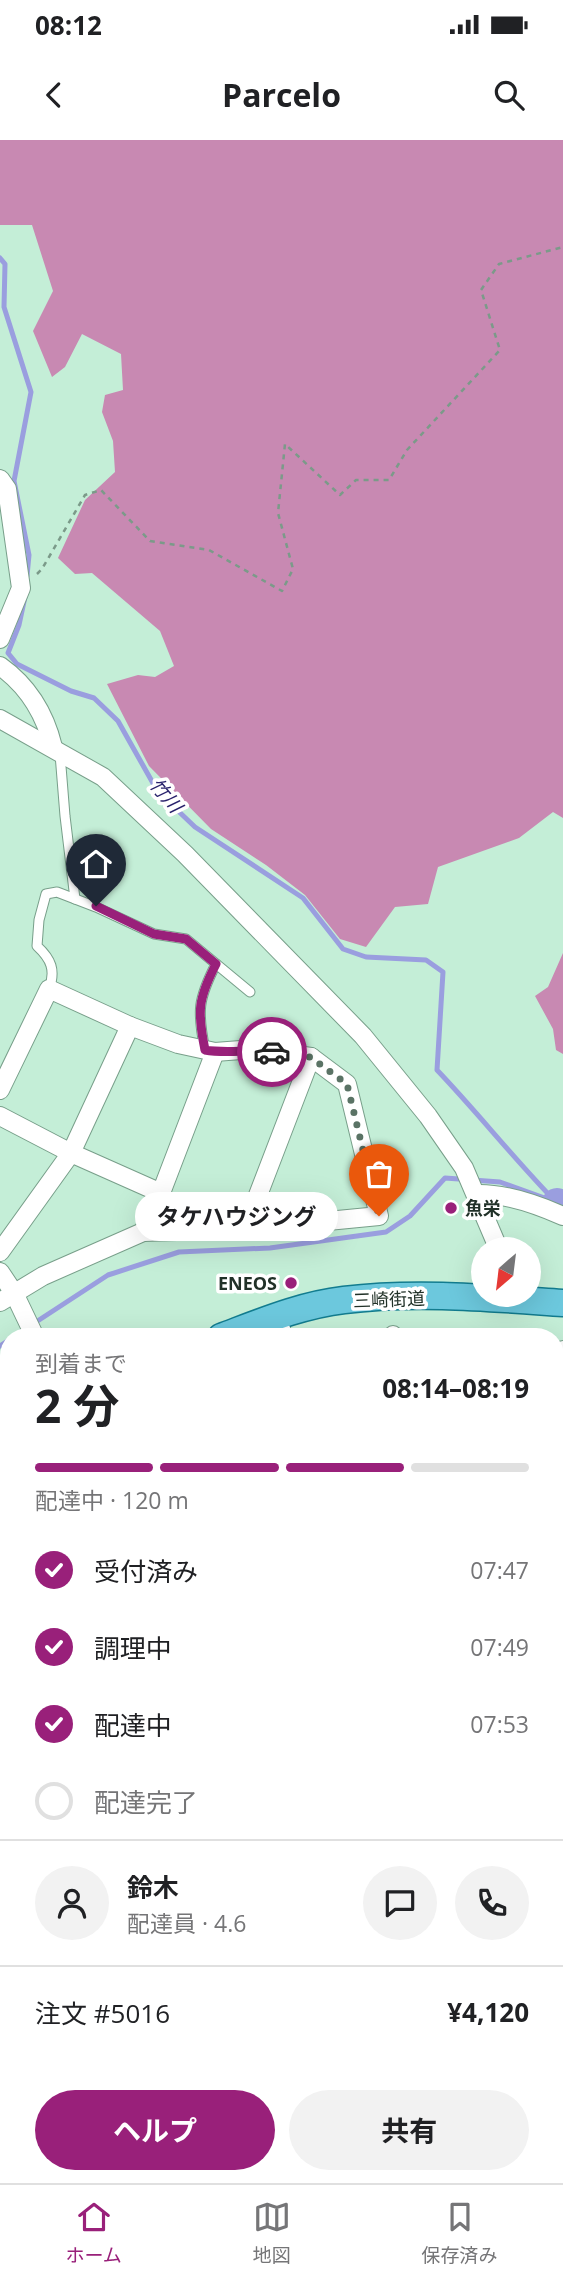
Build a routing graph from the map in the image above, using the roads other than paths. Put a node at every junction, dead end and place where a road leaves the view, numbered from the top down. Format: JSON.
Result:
{"nodes":[{"id":1,"x":0,"y":479,"type":"edge"},
{"id":2,"x":0,"y":639,"type":"edge"},
{"id":3,"x":0,"y":666,"type":"edge"},
{"id":4,"x":0,"y":719,"type":"edge"},
{"id":5,"x":57,"y":751,"type":"junction"},
{"id":6,"x":75,"y":899,"type":"junction"},
{"id":7,"x":216,"y":964,"type":"junction"},
{"id":8,"x":49,"y":989,"type":"junction"},
{"id":9,"x":250,"y":992,"type":"dead end"},
{"id":10,"x":131,"y":1026,"type":"junction"},
{"id":11,"x":210,"y":1051,"type":"junction"},
{"id":12,"x":310,"y":1057,"type":"junction"},
{"id":13,"x":0,"y":1090,"type":"edge"},
{"id":14,"x":0,"y":1116,"type":"edge"},
{"id":15,"x":71,"y":1153,"type":"junction"},
{"id":16,"x":161,"y":1193,"type":"junction"},
{"id":17,"x":476,"y":1194,"type":"junction"},
{"id":18,"x":563,"y":1216,"type":"edge"},
{"id":19,"x":246,"y":1229,"type":"junction"},
{"id":20,"x":143,"y":1232,"type":"junction"},
{"id":21,"x":494,"y":1237,"type":"edge"},
{"id":22,"x":0,"y":1252,"type":"edge"},
{"id":23,"x":0,"y":1272,"type":"edge"},
{"id":24,"x":471,"y":1297,"type":"edge"},
{"id":25,"x":7,"y":1298,"type":"edge"},
{"id":26,"x":541,"y":1301,"type":"edge"},
{"id":27,"x":563,"y":1303,"type":"edge"},
{"id":28,"x":280,"y":1326,"type":"edge"},
{"id":29,"x":29,"y":1328,"type":"edge"}],
"edges":[{"from":1,"to":2,"type":"street"},
{"from":3,"to":5,"type":"street"},
{"from":4,"to":5,"type":"street"},
{"from":5,"to":6,"type":"lane"},
{"from":5,"to":17,"type":"street"},
{"from":6,"to":7,"type":"lane"},
{"from":6,"to":8,"type":"lane"},
{"from":7,"to":9,"type":"lane"},
{"from":7,"to":11,"type":"lane"},
{"from":8,"to":10,"type":"street"},
{"from":8,"to":13,"type":"street"},
{"from":10,"to":11,"type":"street"},
{"from":10,"to":15,"type":"street"},
{"from":11,"to":12,"type":"street"},
{"from":11,"to":16,"type":"street"},
{"from":12,"to":19,"type":"street"},
{"from":12,"to":19,"type":"street"},
{"from":14,"to":15,"type":"street"},
{"from":15,"to":16,"type":"street"},
{"from":15,"to":22,"type":"street"},
{"from":16,"to":20,"type":"street"},
{"from":17,"to":18,"type":"street"},
{"from":17,"to":21,"type":"street"},
{"from":19,"to":20,"type":"street"},
{"from":20,"to":25,"type":"street"},
{"from":23,"to":25,"type":"street"},
{"from":24,"to":28,"type":"main road","name":"三崎街道"},
{"from":25,"to":29,"type":"street"},
{"from":26,"to":27,"type":"main road","name":"三崎街道"}]}
